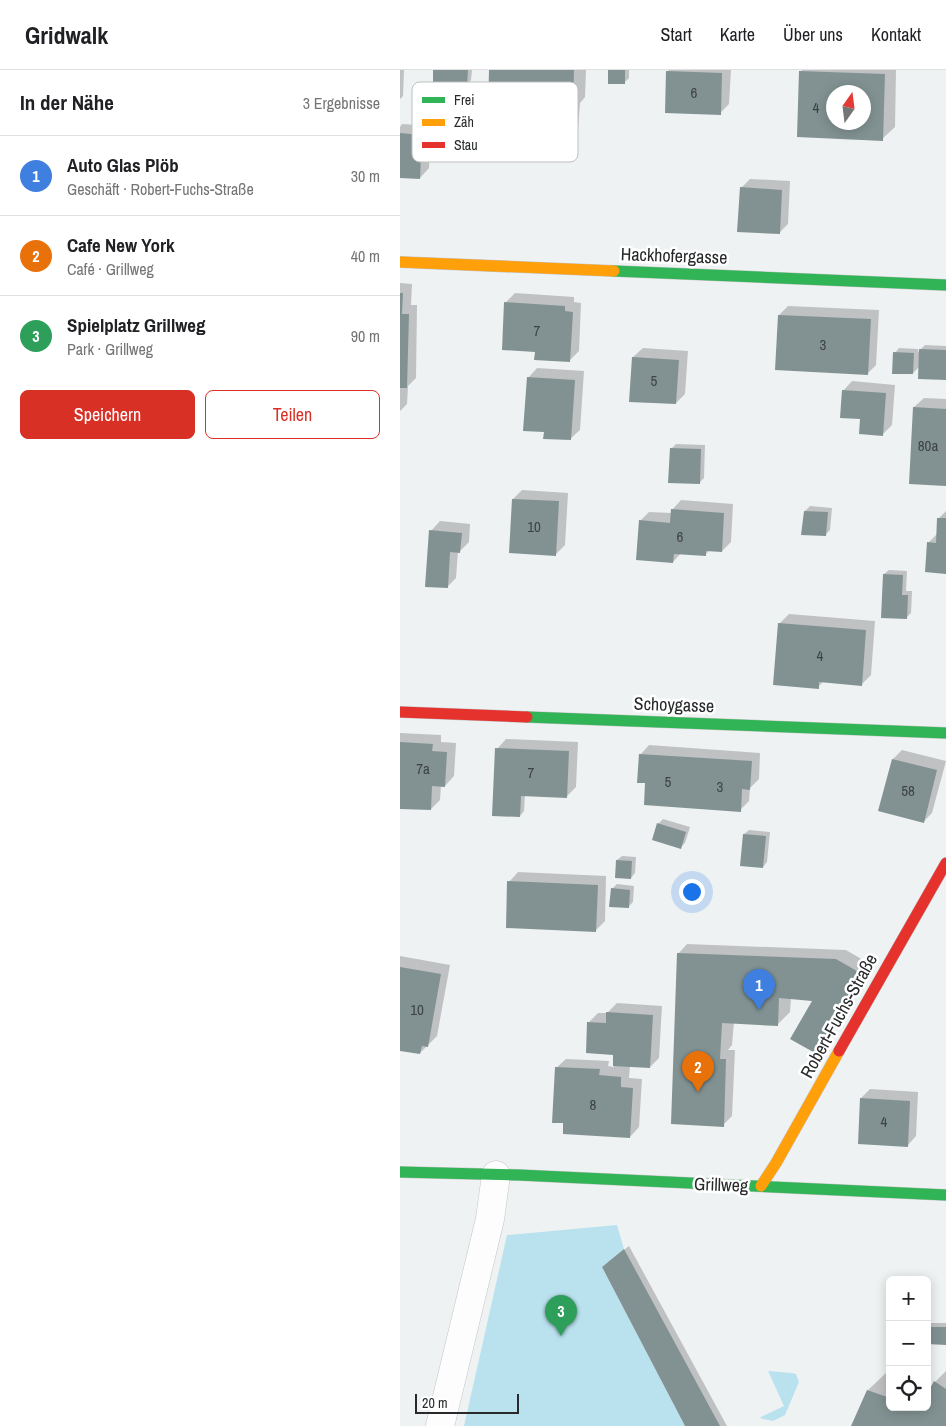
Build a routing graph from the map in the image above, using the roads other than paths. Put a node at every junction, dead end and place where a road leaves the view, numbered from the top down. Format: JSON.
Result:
{"nodes":[{"id":1,"x":400,"y":262,"type":"edge"},
{"id":2,"x":946,"y":285,"type":"edge"},
{"id":3,"x":400,"y":712,"type":"edge"},
{"id":4,"x":946,"y":733,"type":"edge"},
{"id":5,"x":946,"y":863,"type":"edge"},
{"id":6,"x":400,"y":1172,"type":"edge"},
{"id":7,"x":496,"y":1175,"type":"junction"},
{"id":8,"x":761,"y":1186,"type":"junction"},
{"id":9,"x":946,"y":1195,"type":"edge"},
{"id":10,"x":440,"y":1426,"type":"edge"}],
"edges":[{"from":1,"to":2,"type":"street","name":"Hackhofergasse"},
{"from":3,"to":4,"type":"street","name":"Schoygasse"},
{"from":5,"to":8,"type":"street","name":"Robert-Fuchs-Straße"},
{"from":6,"to":7,"type":"street","name":"Grillweg"},
{"from":7,"to":8,"type":"street","name":"Grillweg"},
{"from":7,"to":10,"type":"street"},
{"from":8,"to":9,"type":"street","name":"Grillweg"}]}
